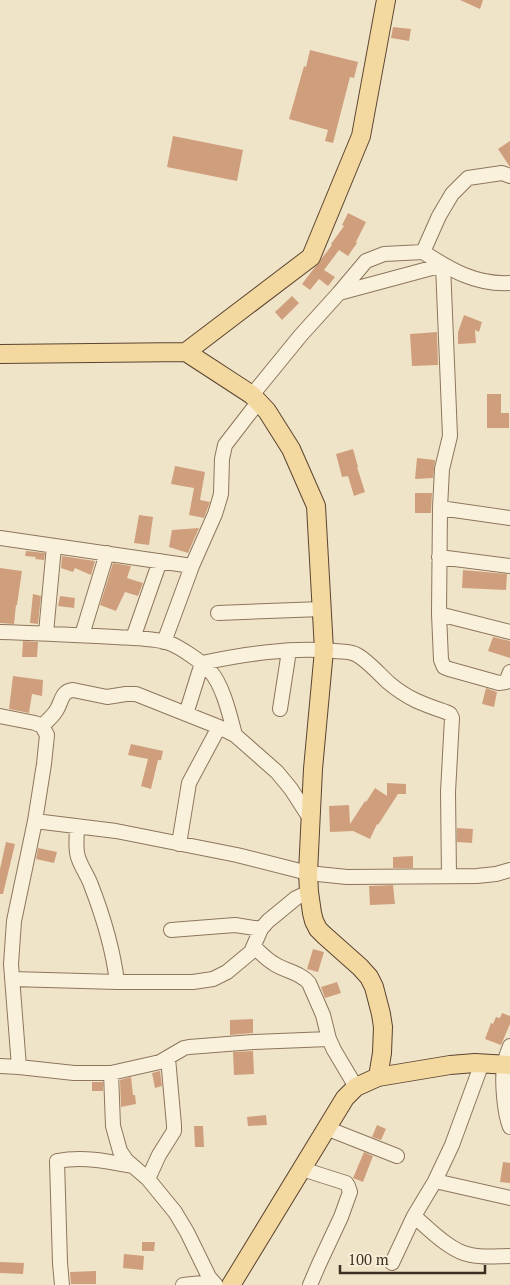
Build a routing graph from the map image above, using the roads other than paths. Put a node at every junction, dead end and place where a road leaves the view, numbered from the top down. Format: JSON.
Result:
{"nodes":[{"id":1,"x":386,"y":0,"type":"edge"},
{"id":2,"x":510,"y":176,"type":"edge"},
{"id":3,"x":423,"y":252,"type":"junction"},
{"id":4,"x":444,"y":265,"type":"junction"},
{"id":5,"x":510,"y":283,"type":"edge"},
{"id":6,"x":340,"y":293,"type":"junction"},
{"id":7,"x":186,"y":352,"type":"junction"},
{"id":8,"x":0,"y":354,"type":"edge"},
{"id":9,"x":255,"y":398,"type":"junction"},
{"id":10,"x":440,"y":508,"type":"junction"},
{"id":11,"x":510,"y":518,"type":"edge"},
{"id":12,"x":0,"y":538,"type":"edge"},
{"id":13,"x":54,"y":546,"type":"junction"},
{"id":14,"x":106,"y":553,"type":"junction"},
{"id":15,"x":439,"y":557,"type":"junction"},
{"id":16,"x":160,"y":562,"type":"junction"},
{"id":17,"x":192,"y":566,"type":"junction"},
{"id":18,"x":510,"y":566,"type":"edge"},
{"id":19,"x":322,"y":609,"type":"junction"},
{"id":20,"x":218,"y":613,"type":"dead end"},
{"id":21,"x":439,"y":614,"type":"junction"},
{"id":22,"x":0,"y":632,"type":"edge"},
{"id":23,"x":510,"y":632,"type":"edge"},
{"id":24,"x":46,"y":633,"type":"junction"},
{"id":25,"x":82,"y":635,"type":"junction"},
{"id":26,"x":133,"y":638,"type":"junction"},
{"id":27,"x":164,"y":642,"type":"junction"},
{"id":28,"x":324,"y":650,"type":"junction"},
{"id":29,"x":289,"y":651,"type":"junction"},
{"id":30,"x":202,"y":663,"type":"junction"},
{"id":31,"x":510,"y":672,"type":"edge"},
{"id":32,"x":280,"y":709,"type":"dead end"},
{"id":33,"x":186,"y":714,"type":"junction"},
{"id":34,"x":0,"y":716,"type":"edge"},
{"id":35,"x":42,"y":726,"type":"junction"},
{"id":36,"x":219,"y":727,"type":"junction"},
{"id":37,"x":235,"y":735,"type":"junction"},
{"id":38,"x":311,"y":820,"type":"junction"},
{"id":39,"x":34,"y":821,"type":"junction"},
{"id":40,"x":77,"y":826,"type":"junction"},
{"id":41,"x":179,"y":844,"type":"junction"},
{"id":42,"x":510,"y":870,"type":"edge"},
{"id":43,"x":308,"y":873,"type":"junction"},
{"id":44,"x":448,"y":876,"type":"junction"},
{"id":45,"x":309,"y":892,"type":"junction"},
{"id":46,"x":261,"y":929,"type":"junction"},
{"id":47,"x":171,"y":930,"type":"dead end"},
{"id":48,"x":254,"y":947,"type":"junction"},
{"id":49,"x":6,"y":965,"type":"edge"},
{"id":50,"x":12,"y":980,"type":"junction"},
{"id":51,"x":117,"y":982,"type":"junction"},
{"id":52,"x":330,"y":1039,"type":"junction"},
{"id":53,"x":510,"y":1046,"type":"edge"},
{"id":54,"x":168,"y":1058,"type":"junction"},
{"id":55,"x":479,"y":1063,"type":"junction"},
{"id":56,"x":507,"y":1065,"type":"edge"},
{"id":57,"x":0,"y":1066,"type":"edge"},
{"id":58,"x":19,"y":1067,"type":"junction"},
{"id":59,"x":111,"y":1073,"type":"junction"},
{"id":60,"x":378,"y":1077,"type":"junction"},
{"id":61,"x":356,"y":1087,"type":"junction"},
{"id":62,"x":326,"y":1128,"type":"junction"},
{"id":63,"x":510,"y":1128,"type":"edge"},
{"id":64,"x":397,"y":1156,"type":"dead end"},
{"id":65,"x":132,"y":1166,"type":"junction"},
{"id":66,"x":302,"y":1169,"type":"junction"},
{"id":67,"x":148,"y":1180,"type":"junction"},
{"id":68,"x":436,"y":1181,"type":"junction"},
{"id":69,"x":510,"y":1198,"type":"edge"},
{"id":70,"x":414,"y":1216,"type":"junction"},
{"id":71,"x":510,"y":1256,"type":"edge"},
{"id":72,"x":392,"y":1263,"type":"dead end"},
{"id":73,"x":214,"y":1284,"type":"edge"},
{"id":74,"x":62,"y":1285,"type":"edge"},
{"id":75,"x":182,"y":1285,"type":"edge"},
{"id":76,"x":231,"y":1285,"type":"edge"},
{"id":77,"x":310,"y":1285,"type":"edge"}],
"edges":[{"from":1,"to":7,"type":"main road"},
{"from":2,"to":3,"type":"street"},
{"from":3,"to":4,"type":"street"},
{"from":3,"to":6,"type":"street"},
{"from":4,"to":5,"type":"street"},
{"from":4,"to":6,"type":"street"},
{"from":4,"to":10,"type":"street"},
{"from":6,"to":9,"type":"street"},
{"from":7,"to":8,"type":"main road"},
{"from":7,"to":9,"type":"main road"},
{"from":9,"to":17,"type":"street"},
{"from":9,"to":19,"type":"main road"},
{"from":10,"to":11,"type":"street"},
{"from":10,"to":15,"type":"street"},
{"from":12,"to":13,"type":"street"},
{"from":13,"to":14,"type":"street"},
{"from":13,"to":24,"type":"street"},
{"from":14,"to":16,"type":"street"},
{"from":14,"to":25,"type":"street"},
{"from":15,"to":18,"type":"street"},
{"from":15,"to":21,"type":"street"},
{"from":16,"to":17,"type":"street"},
{"from":16,"to":26,"type":"street"},
{"from":17,"to":27,"type":"street"},
{"from":19,"to":20,"type":"street"},
{"from":19,"to":28,"type":"main road"},
{"from":21,"to":23,"type":"street"},
{"from":21,"to":31,"type":"street"},
{"from":22,"to":24,"type":"street"},
{"from":24,"to":25,"type":"street"},
{"from":25,"to":26,"type":"street"},
{"from":26,"to":27,"type":"street"},
{"from":27,"to":30,"type":"street"},
{"from":28,"to":29,"type":"street"},
{"from":28,"to":38,"type":"main road"},
{"from":28,"to":44,"type":"street"},
{"from":29,"to":30,"type":"street"},
{"from":29,"to":32,"type":"street"},
{"from":30,"to":33,"type":"street"},
{"from":30,"to":37,"type":"street"},
{"from":33,"to":35,"type":"street"},
{"from":33,"to":36,"type":"street"},
{"from":34,"to":35,"type":"street"},
{"from":35,"to":39,"type":"street"},
{"from":36,"to":37,"type":"street"},
{"from":36,"to":41,"type":"street"},
{"from":37,"to":38,"type":"street"},
{"from":38,"to":43,"type":"main road"},
{"from":39,"to":40,"type":"street"},
{"from":39,"to":49,"type":"street"},
{"from":40,"to":41,"type":"street"},
{"from":40,"to":51,"type":"street"},
{"from":41,"to":43,"type":"street"},
{"from":42,"to":44,"type":"street"},
{"from":43,"to":44,"type":"street"},
{"from":43,"to":45,"type":"main road"},
{"from":45,"to":46,"type":"street"},
{"from":45,"to":60,"type":"main road"},
{"from":46,"to":47,"type":"street"},
{"from":46,"to":48,"type":"street"},
{"from":48,"to":51,"type":"street"},
{"from":48,"to":52,"type":"street"},
{"from":49,"to":50,"type":"street"},
{"from":50,"to":51,"type":"street"},
{"from":50,"to":58,"type":"street"},
{"from":52,"to":54,"type":"street"},
{"from":52,"to":61,"type":"street"},
{"from":53,"to":56,"type":"street"},
{"from":54,"to":59,"type":"street"},
{"from":54,"to":67,"type":"street"},
{"from":55,"to":56,"type":"main road"},
{"from":55,"to":60,"type":"main road"},
{"from":55,"to":68,"type":"street"},
{"from":56,"to":63,"type":"street"},
{"from":57,"to":58,"type":"street"},
{"from":58,"to":59,"type":"street"},
{"from":59,"to":65,"type":"street"},
{"from":60,"to":61,"type":"main road"},
{"from":61,"to":62,"type":"main road"},
{"from":62,"to":64,"type":"street"},
{"from":62,"to":66,"type":"main road"},
{"from":65,"to":67,"type":"street"},
{"from":65,"to":74,"type":"street"},
{"from":66,"to":76,"type":"main road"},
{"from":66,"to":77,"type":"street"},
{"from":67,"to":73,"type":"street"},
{"from":68,"to":69,"type":"street"},
{"from":68,"to":70,"type":"street"},
{"from":70,"to":71,"type":"street"},
{"from":70,"to":72,"type":"street"},
{"from":73,"to":75,"type":"street"}]}
